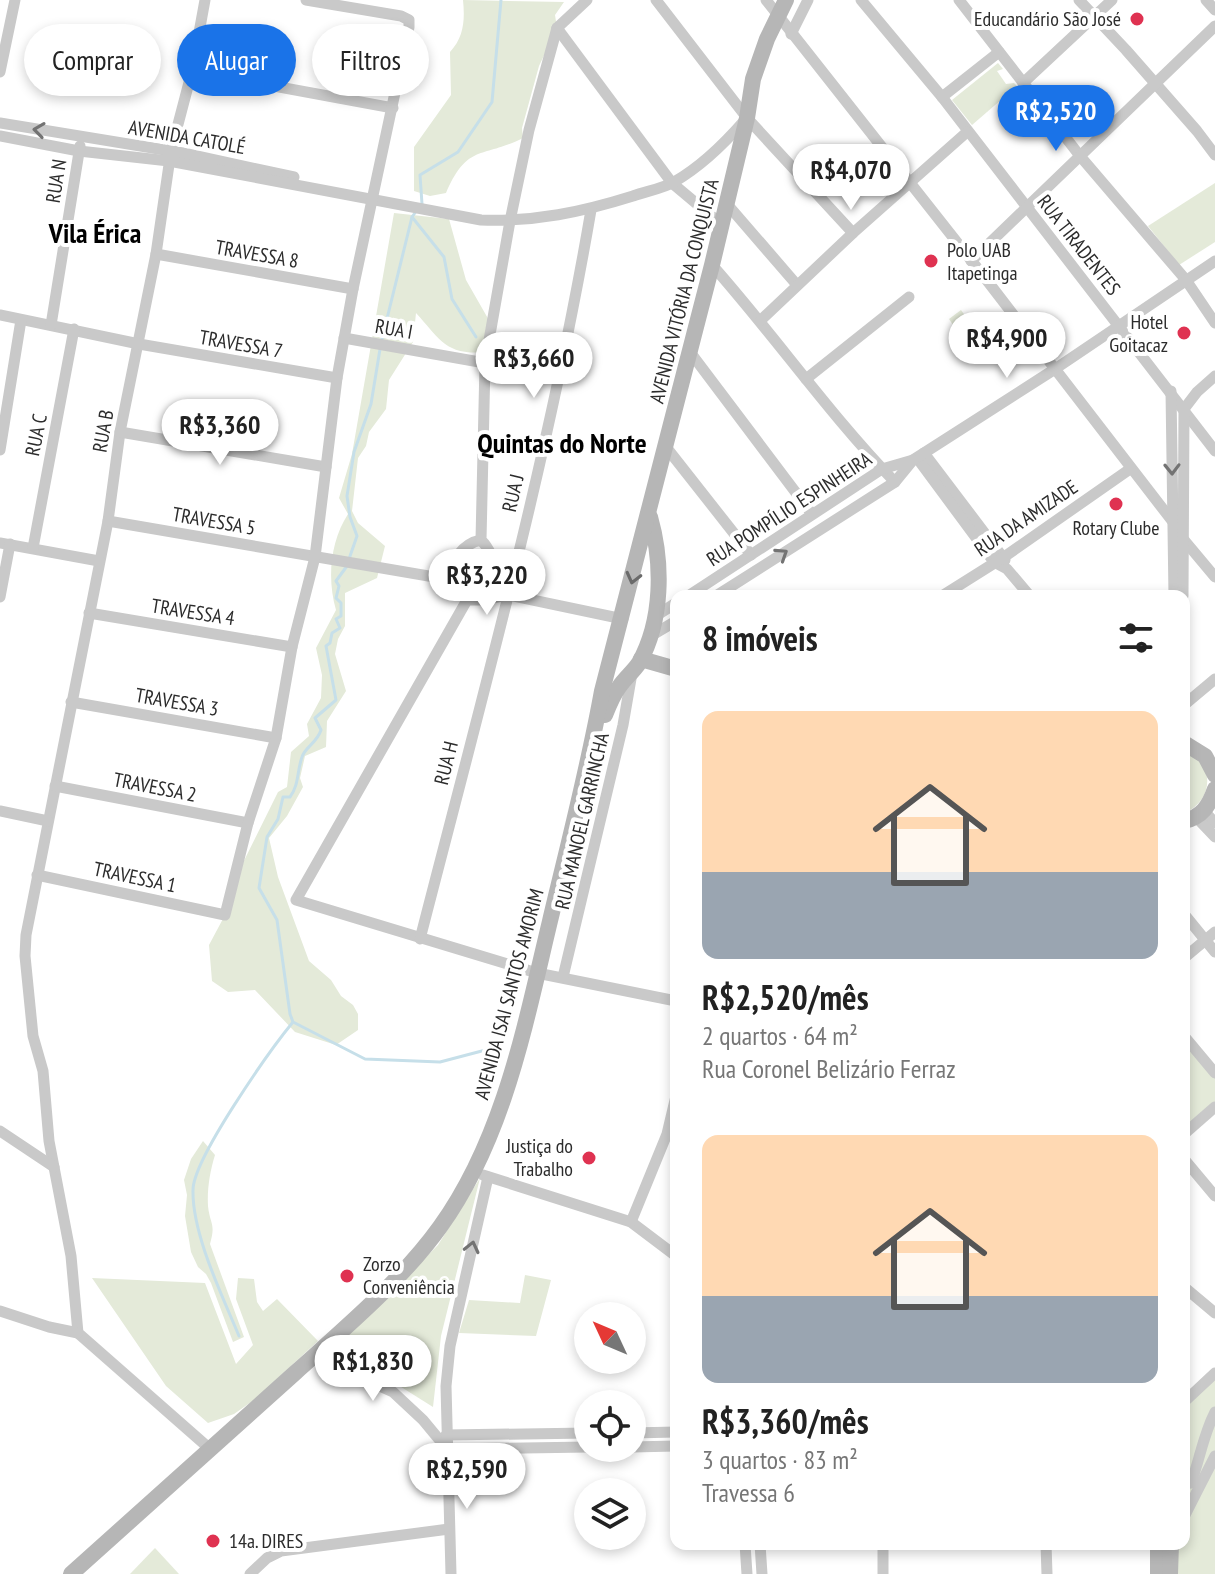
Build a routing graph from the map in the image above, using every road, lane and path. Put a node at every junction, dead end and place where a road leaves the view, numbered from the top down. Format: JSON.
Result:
{"nodes":[{"id":1,"x":15,"y":0,"type":"edge"},
{"id":2,"x":205,"y":0,"type":"edge"},
{"id":3,"x":306,"y":0,"type":"edge"},
{"id":4,"x":587,"y":0,"type":"edge"},
{"id":5,"x":656,"y":0,"type":"edge"},
{"id":6,"x":766,"y":0,"type":"edge"},
{"id":7,"x":808,"y":0,"type":"edge"},
{"id":8,"x":861,"y":0,"type":"edge"},
{"id":9,"x":959,"y":0,"type":"edge"},
{"id":10,"x":1079,"y":0,"type":"edge"},
{"id":11,"x":1112,"y":0,"type":"edge"},
{"id":12,"x":1206,"y":0,"type":"edge"},
{"id":13,"x":782,"y":7,"type":"edge"},
{"id":14,"x":1215,"y":10,"type":"edge"},
{"id":15,"x":1095,"y":15,"type":"junction"},
{"id":16,"x":201,"y":24,"type":"edge"},
{"id":17,"x":1215,"y":26,"type":"edge"},
{"id":18,"x":557,"y":28,"type":"junction"},
{"id":19,"x":4,"y":34,"type":"edge"},
{"id":20,"x":791,"y":34,"type":"junction"},
{"id":21,"x":999,"y":52,"type":"junction"},
{"id":22,"x":0,"y":72,"type":"edge"},
{"id":23,"x":1023,"y":83,"type":"junction"},
{"id":24,"x":1155,"y":84,"type":"junction"},
{"id":25,"x":296,"y":90,"type":"edge"},
{"id":26,"x":186,"y":96,"type":"edge"},
{"id":27,"x":942,"y":97,"type":"junction"},
{"id":28,"x":393,"y":108,"type":"junction"},
{"id":29,"x":747,"y":118,"type":"junction"},
{"id":30,"x":0,"y":123,"type":"edge"},
{"id":31,"x":967,"y":132,"type":"junction"},
{"id":32,"x":0,"y":136,"type":"edge"},
{"id":33,"x":82,"y":137,"type":"junction"},
{"id":34,"x":79,"y":151,"type":"junction"},
{"id":35,"x":1215,"y":155,"type":"edge"},
{"id":36,"x":170,"y":156,"type":"junction"},
{"id":37,"x":1080,"y":156,"type":"junction"},
{"id":38,"x":672,"y":183,"type":"junction"},
{"id":39,"x":909,"y":183,"type":"junction"},
{"id":40,"x":369,"y":197,"type":"junction"},
{"id":41,"x":727,"y":204,"type":"junction"},
{"id":42,"x":1026,"y":207,"type":"junction"},
{"id":43,"x":591,"y":210,"type":"junction"},
{"id":44,"x":510,"y":221,"type":"junction"},
{"id":45,"x":722,"y":225,"type":"junction"},
{"id":46,"x":853,"y":233,"type":"junction"},
{"id":47,"x":156,"y":254,"type":"junction"},
{"id":48,"x":971,"y":261,"type":"junction"},
{"id":49,"x":1215,"y":261,"type":"edge"},
{"id":50,"x":712,"y":265,"type":"junction"},
{"id":51,"x":1186,"y":280,"type":"junction"},
{"id":52,"x":797,"y":285,"type":"junction"},
{"id":53,"x":353,"y":289,"type":"junction"},
{"id":54,"x":909,"y":297,"type":"dead end"},
{"id":55,"x":0,"y":315,"type":"edge"},
{"id":56,"x":21,"y":320,"type":"junction"},
{"id":57,"x":761,"y":320,"type":"junction"},
{"id":58,"x":1215,"y":323,"type":"edge"},
{"id":59,"x":51,"y":325,"type":"junction"},
{"id":60,"x":1118,"y":325,"type":"junction"},
{"id":61,"x":74,"y":329,"type":"junction"},
{"id":62,"x":344,"y":338,"type":"junction"},
{"id":63,"x":139,"y":344,"type":"junction"},
{"id":64,"x":690,"y":352,"type":"junction"},
{"id":65,"x":485,"y":363,"type":"junction"},
{"id":66,"x":1055,"y":369,"type":"junction"},
{"id":67,"x":1215,"y":376,"type":"edge"},
{"id":68,"x":337,"y":378,"type":"junction"},
{"id":69,"x":806,"y":379,"type":"junction"},
{"id":70,"x":1171,"y":391,"type":"junction"},
{"id":71,"x":1184,"y":409,"type":"junction"},
{"id":72,"x":120,"y":432,"type":"junction"},
{"id":73,"x":666,"y":447,"type":"junction"},
{"id":74,"x":0,"y":450,"type":"edge"},
{"id":75,"x":1215,"y":451,"type":"edge"},
{"id":76,"x":918,"y":457,"type":"junction"},
{"id":77,"x":326,"y":467,"type":"junction"},
{"id":78,"x":882,"y":469,"type":"junction"},
{"id":79,"x":1130,"y":469,"type":"junction"},
{"id":80,"x":895,"y":482,"type":"junction"},
{"id":81,"x":812,"y":514,"type":"junction"},
{"id":82,"x":649,"y":515,"type":"junction"},
{"id":83,"x":108,"y":521,"type":"junction"},
{"id":84,"x":1173,"y":522,"type":"junction"},
{"id":85,"x":481,"y":540,"type":"junction"},
{"id":86,"x":1184,"y":540,"type":"junction"},
{"id":87,"x":5,"y":543,"type":"edge"},
{"id":88,"x":33,"y":548,"type":"junction"},
{"id":89,"x":751,"y":555,"type":"junction"},
{"id":90,"x":315,"y":557,"type":"junction"},
{"id":91,"x":99,"y":561,"type":"junction"},
{"id":92,"x":1002,"y":563,"type":"junction"},
{"id":93,"x":1215,"y":577,"type":"edge"},
{"id":94,"x":446,"y":579,"type":"junction"},
{"id":95,"x":697,"y":590,"type":"edge"},
{"id":96,"x":725,"y":590,"type":"edge"},
{"id":97,"x":953,"y":590,"type":"edge"},
{"id":98,"x":1025,"y":590,"type":"edge"},
{"id":99,"x":1174,"y":590,"type":"edge"},
{"id":100,"x":1183,"y":590,"type":"edge"},
{"id":101,"x":508,"y":595,"type":"junction"},
{"id":102,"x":0,"y":597,"type":"edge"},
{"id":103,"x":467,"y":600,"type":"junction"},
{"id":104,"x":670,"y":607,"type":"edge"},
{"id":105,"x":89,"y":613,"type":"junction"},
{"id":106,"x":654,"y":617,"type":"junction"},
{"id":107,"x":623,"y":619,"type":"junction"},
{"id":108,"x":670,"y":625,"type":"edge"},
{"id":109,"x":649,"y":637,"type":"junction"},
{"id":110,"x":616,"y":640,"type":"joint"},
{"id":111,"x":292,"y":647,"type":"junction"},
{"id":112,"x":611,"y":659,"type":"junction"},
{"id":113,"x":636,"y":666,"type":"junction"},
{"id":114,"x":670,"y":669,"type":"edge"},
{"id":115,"x":1215,"y":679,"type":"edge"},
{"id":116,"x":1190,"y":700,"type":"edge"},
{"id":117,"x":71,"y":702,"type":"junction"},
{"id":118,"x":276,"y":738,"type":"junction"},
{"id":119,"x":593,"y":742,"type":"junction"},
{"id":120,"x":1190,"y":743,"type":"edge"},
{"id":121,"x":1215,"y":775,"type":"edge"},
{"id":122,"x":55,"y":786,"type":"junction"},
{"id":123,"x":1204,"y":810,"type":"edge"},
{"id":124,"x":0,"y":811,"type":"edge"},
{"id":125,"x":48,"y":821,"type":"junction"},
{"id":126,"x":248,"y":823,"type":"junction"},
{"id":127,"x":1190,"y":829,"type":"edge"},
{"id":128,"x":1215,"y":837,"type":"edge"},
{"id":129,"x":37,"y":875,"type":"junction"},
{"id":130,"x":1190,"y":919,"type":"edge"},
{"id":131,"x":1210,"y":936,"type":"edge"},
{"id":132,"x":420,"y":939,"type":"junction"},
{"id":133,"x":1215,"y":952,"type":"edge"},
{"id":134,"x":1190,"y":953,"type":"edge"},
{"id":135,"x":537,"y":973,"type":"junction"},
{"id":136,"x":563,"y":977,"type":"junction"},
{"id":137,"x":670,"y":1000,"type":"edge"},
{"id":138,"x":1190,"y":1043,"type":"edge"},
{"id":139,"x":1215,"y":1073,"type":"edge"},
{"id":140,"x":1215,"y":1107,"type":"edge"},
{"id":141,"x":670,"y":1121,"type":"edge"},
{"id":142,"x":1190,"y":1129,"type":"edge"},
{"id":143,"x":0,"y":1131,"type":"edge"},
{"id":144,"x":1190,"y":1166,"type":"edge"},
{"id":145,"x":54,"y":1167,"type":"junction"},
{"id":146,"x":481,"y":1174,"type":"junction"},
{"id":147,"x":1215,"y":1196,"type":"edge"},
{"id":148,"x":631,"y":1222,"type":"junction"},
{"id":149,"x":670,"y":1251,"type":"edge"},
{"id":150,"x":1190,"y":1292,"type":"edge"},
{"id":151,"x":0,"y":1311,"type":"edge"},
{"id":152,"x":1215,"y":1313,"type":"edge"},
{"id":153,"x":78,"y":1333,"type":"junction"},
{"id":154,"x":313,"y":1356,"type":"junction"},
{"id":155,"x":1215,"y":1373,"type":"edge"},
{"id":156,"x":1190,"y":1396,"type":"edge"},
{"id":157,"x":1215,"y":1412,"type":"edge"},
{"id":158,"x":670,"y":1432,"type":"edge"},
{"id":159,"x":646,"y":1433,"type":"edge"},
{"id":160,"x":574,"y":1434,"type":"edge"},
{"id":161,"x":445,"y":1442,"type":"junction"},
{"id":162,"x":1202,"y":1443,"type":"junction"},
{"id":163,"x":670,"y":1446,"type":"edge"},
{"id":164,"x":574,"y":1447,"type":"edge"},
{"id":165,"x":646,"y":1447,"type":"edge"},
{"id":166,"x":210,"y":1449,"type":"junction"},
{"id":167,"x":1215,"y":1454,"type":"edge"},
{"id":168,"x":1190,"y":1483,"type":"edge"},
{"id":169,"x":1190,"y":1505,"type":"edge"},
{"id":170,"x":449,"y":1529,"type":"junction"},
{"id":171,"x":745,"y":1550,"type":"edge"},
{"id":172,"x":760,"y":1550,"type":"edge"},
{"id":173,"x":883,"y":1550,"type":"edge"},
{"id":174,"x":1046,"y":1550,"type":"edge"},
{"id":175,"x":1158,"y":1550,"type":"edge"},
{"id":176,"x":71,"y":1574,"type":"edge"},
{"id":177,"x":250,"y":1574,"type":"edge"},
{"id":178,"x":451,"y":1574,"type":"edge"},
{"id":179,"x":747,"y":1574,"type":"edge"},
{"id":180,"x":762,"y":1574,"type":"edge"},
{"id":181,"x":883,"y":1574,"type":"edge"},
{"id":182,"x":1047,"y":1574,"type":"edge"},
{"id":183,"x":1158,"y":1574,"type":"edge"}],
"edges":[{"from":1,"to":19,"type":"street"},
{"from":2,"to":16,"type":"street","name":"RUA B"},
{"from":3,"to":28,"type":"street"},
{"from":4,"to":18,"type":"street"},
{"from":5,"to":29,"type":"street"},
{"from":6,"to":13,"type":"street"},
{"from":7,"to":20,"type":"street"},
{"from":8,"to":27,"type":"street","name":"RUA TIRADENTES"},
{"from":9,"to":21,"type":"street"},
{"from":10,"to":15,"type":"street"},
{"from":11,"to":15,"type":"street"},
{"from":12,"to":14,"type":"street"},
{"from":13,"to":20,"type":"street"},
{"from":13,"to":29,"type":"main road","name":"AVENIDA VITÓRIA DA CONQUISTA"},
{"from":15,"to":23,"type":"street"},
{"from":15,"to":24,"type":"street"},
{"from":17,"to":24,"type":"street"},
{"from":18,"to":38,"type":"street"},
{"from":18,"to":44,"type":"street"},
{"from":19,"to":22,"type":"street"},
{"from":20,"to":39,"type":"street"},
{"from":21,"to":23,"type":"street"},
{"from":21,"to":27,"type":"street"},
{"from":23,"to":37,"type":"street"},
{"from":24,"to":35,"type":"street"},
{"from":24,"to":37,"type":"street"},
{"from":25,"to":28,"type":"street"},
{"from":26,"to":36,"type":"street","name":"RUA B"},
{"from":27,"to":31,"type":"street","name":"RUA TIRADENTES"},
{"from":28,"to":40,"type":"street"},
{"from":29,"to":38,"type":"street","name":"AVENIDA CATOLÉ"},
{"from":29,"to":41,"type":"main road","name":"AVENIDA VITÓRIA DA CONQUISTA"},
{"from":29,"to":46,"type":"street"},
{"from":33,"to":30,"type":"street","name":"AVENIDA CATOLÉ","one_way":true},
{"from":31,"to":39,"type":"street"},
{"from":31,"to":42,"type":"street","name":"RUA TIRADENTES"},
{"from":32,"to":34,"type":"street","name":"AVENIDA CATOLÉ"},
{"from":33,"to":34,"type":"street","name":"RUA N"},
{"from":33,"to":36,"type":"street","name":"AVENIDA CATOLÉ"},
{"from":34,"to":36,"type":"street","name":"AVENIDA CATOLÉ"},
{"from":34,"to":59,"type":"street","name":"RUA N"},
{"from":36,"to":40,"type":"street","name":"AVENIDA CATOLÉ"},
{"from":36,"to":47,"type":"street","name":"RUA B"},
{"from":37,"to":42,"type":"street"},
{"from":37,"to":51,"type":"street"},
{"from":38,"to":43,"type":"street","name":"AVENIDA CATOLÉ"},
{"from":38,"to":45,"type":"street"},
{"from":39,"to":46,"type":"street"},
{"from":39,"to":48,"type":"street"},
{"from":40,"to":44,"type":"street","name":"AVENIDA CATOLÉ"},
{"from":40,"to":53,"type":"street"},
{"from":41,"to":45,"type":"main road","name":"AVENIDA VITÓRIA DA CONQUISTA"},
{"from":41,"to":52,"type":"street"},
{"from":42,"to":48,"type":"street"},
{"from":42,"to":60,"type":"street","name":"RUA TIRADENTES"},
{"from":43,"to":44,"type":"street","name":"AVENIDA CATOLÉ"},
{"from":43,"to":101,"type":"street","name":"RUA J"},
{"from":44,"to":65,"type":"street"},
{"from":45,"to":50,"type":"main road","name":"AVENIDA VITÓRIA DA CONQUISTA"},
{"from":46,"to":52,"type":"street"},
{"from":47,"to":53,"type":"street","name":"TRAVESSA 8"},
{"from":47,"to":63,"type":"street","name":"RUA B"},
{"from":48,"to":66,"type":"street"},
{"from":49,"to":51,"type":"street","name":"RUA POMPÍLIO ESPINHEIRA"},
{"from":50,"to":57,"type":"street"},
{"from":50,"to":64,"type":"main road","name":"AVENIDA VITÓRIA DA CONQUISTA"},
{"from":51,"to":58,"type":"street"},
{"from":51,"to":60,"type":"street","name":"RUA POMPÍLIO ESPINHEIRA"},
{"from":52,"to":57,"type":"street"},
{"from":53,"to":62,"type":"street"},
{"from":54,"to":69,"type":"street"},
{"from":55,"to":56,"type":"street","name":"TRAVESSA 7"},
{"from":56,"to":59,"type":"street","name":"TRAVESSA 7"},
{"from":56,"to":74,"type":"street"},
{"from":57,"to":69,"type":"street"},
{"from":59,"to":61,"type":"street","name":"TRAVESSA 7"},
{"from":60,"to":66,"type":"street","name":"RUA POMPÍLIO ESPINHEIRA"},
{"from":60,"to":70,"type":"street","name":"RUA TIRADENTES"},
{"from":61,"to":63,"type":"street","name":"TRAVESSA 7"},
{"from":61,"to":88,"type":"street","name":"RUA C"},
{"from":62,"to":65,"type":"street","name":"RUA I"},
{"from":62,"to":68,"type":"street"},
{"from":63,"to":68,"type":"street","name":"TRAVESSA 7"},
{"from":63,"to":72,"type":"street","name":"RUA B"},
{"from":64,"to":73,"type":"main road","name":"AVENIDA VITÓRIA DA CONQUISTA"},
{"from":64,"to":81,"type":"street"},
{"from":65,"to":85,"type":"street"},
{"from":66,"to":76,"type":"street","name":"RUA POMPÍLIO ESPINHEIRA"},
{"from":66,"to":79,"type":"street"},
{"from":67,"to":71,"type":"street"},
{"from":68,"to":77,"type":"street"},
{"from":69,"to":78,"type":"street"},
{"from":70,"to":71,"type":"street","name":"RUA TIRADENTES"},
{"from":70,"to":84,"type":"street","one_way":true},
{"from":71,"to":75,"type":"street","name":"RUA TIRADENTES"},
{"from":71,"to":86,"type":"street"},
{"from":72,"to":77,"type":"street"},
{"from":72,"to":83,"type":"street","name":"RUA B"},
{"from":73,"to":82,"type":"main road","name":"AVENIDA VITÓRIA DA CONQUISTA"},
{"from":73,"to":89,"type":"street"},
{"from":76,"to":78,"type":"street","name":"RUA POMPÍLIO ESPINHEIRA"},
{"from":76,"to":80,"type":"street","name":"RUA POMPÍLIO ESPINHEIRA"},
{"from":76,"to":92,"type":"street"},
{"from":77,"to":90,"type":"street"},
{"from":78,"to":80,"type":"street"},
{"from":78,"to":81,"type":"street","name":"RUA POMPÍLIO ESPINHEIRA"},
{"from":79,"to":84,"type":"street"},
{"from":79,"to":92,"type":"street","name":"RUA DA AMIZADE"},
{"from":96,"to":80,"type":"street","name":"RUA POMPÍLIO ESPINHEIRA","one_way":true},
{"from":81,"to":89,"type":"street","name":"RUA POMPÍLIO ESPINHEIRA"},
{"from":82,"to":106,"type":"main road"},
{"from":82,"to":107,"type":"main road","name":"AVENIDA VITÓRIA DA CONQUISTA","one_way":true},
{"from":83,"to":90,"type":"street","name":"TRAVESSA 5"},
{"from":83,"to":91,"type":"street","name":"RUA B"},
{"from":84,"to":99,"type":"street"},
{"from":85,"to":94,"type":"street"},
{"from":85,"to":101,"type":"street"},
{"from":86,"to":93,"type":"street"},
{"from":86,"to":100,"type":"street"},
{"from":87,"to":88,"type":"street"},
{"from":87,"to":102,"type":"street"},
{"from":88,"to":91,"type":"street"},
{"from":89,"to":95,"type":"street","name":"RUA POMPÍLIO ESPINHEIRA"},
{"from":90,"to":94,"type":"street","name":"TRAVESSA 5"},
{"from":90,"to":111,"type":"street"},
{"from":91,"to":105,"type":"street","name":"RUA B"},
{"from":92,"to":97,"type":"street","name":"RUA DA AMIZADE"},
{"from":92,"to":98,"type":"street"},
{"from":94,"to":103,"type":"street"},
{"from":101,"to":103,"type":"street"},
{"from":101,"to":107,"type":"street"},
{"from":101,"to":132,"type":"street","name":"RUA H"},
{"from":103,"to":132,"type":"street"},
{"from":104,"to":106,"type":"street"},
{"from":105,"to":111,"type":"street","name":"TRAVESSA 4"},
{"from":105,"to":117,"type":"street","name":"RUA B"},
{"from":106,"to":109,"type":"main road"},
{"from":107,"to":110,"type":"main road","name":"AVENIDA VITÓRIA DA CONQUISTA"},
{"from":108,"to":109,"type":"street"},
{"from":109,"to":113,"type":"main road"},
{"from":110,"to":112,"type":"main road","name":"AVENIDA ISAI SANTOS AMORIM"},
{"from":111,"to":118,"type":"street"},
{"from":112,"to":113,"type":"main road"},
{"from":112,"to":119,"type":"main road","name":"AVENIDA ISAI SANTOS AMORIM"},
{"from":113,"to":114,"type":"main road"},
{"from":113,"to":119,"type":"main road"},
{"from":113,"to":136,"type":"street","name":"RUA MANOEL GARRINCHA"},
{"from":115,"to":116,"type":"street"},
{"from":117,"to":118,"type":"street","name":"TRAVESSA 3"},
{"from":117,"to":122,"type":"street","name":"RUA B"},
{"from":118,"to":126,"type":"street"},
{"from":119,"to":135,"type":"main road","name":"AVENIDA ISAI SANTOS AMORIM"},
{"from":120,"to":121,"type":"main road"},
{"from":122,"to":125,"type":"street","name":"RUA B"},
{"from":122,"to":126,"type":"street","name":"TRAVESSA 2"},
{"from":123,"to":127,"type":"main road"},
{"from":123,"to":128,"type":"street"},
{"from":124,"to":125,"type":"street"},
{"from":125,"to":129,"type":"street","name":"RUA B"},
{"from":126,"to":129,"type":"street","name":"TRAVESSA 1"},
{"from":129,"to":145,"type":"street","name":"RUA B"},
{"from":130,"to":131,"type":"street"},
{"from":131,"to":133,"type":"street"},
{"from":131,"to":134,"type":"street"},
{"from":132,"to":135,"type":"street"},
{"from":135,"to":136,"type":"street"},
{"from":135,"to":146,"type":"main road","name":"AVENIDA ISAI SANTOS AMORIM"},
{"from":136,"to":137,"type":"street"},
{"from":138,"to":139,"type":"street"},
{"from":140,"to":142,"type":"street"},
{"from":141,"to":148,"type":"street"},
{"from":143,"to":145,"type":"street"},
{"from":144,"to":147,"type":"street"},
{"from":145,"to":153,"type":"street","name":"RUA B"},
{"from":146,"to":148,"type":"street"},
{"from":146,"to":154,"type":"main road","name":"AVENIDA ISAI SANTOS AMORIM"},
{"from":161,"to":146,"type":"street","one_way":true},
{"from":148,"to":149,"type":"street"},
{"from":150,"to":152,"type":"street"},
{"from":151,"to":153,"type":"street"},
{"from":153,"to":166,"type":"street"},
{"from":154,"to":161,"type":"street"},
{"from":154,"to":166,"type":"main road","name":"AVENIDA ISAI SANTOS AMORIM"},
{"from":155,"to":156,"type":"street"},
{"from":157,"to":162,"type":"street"},
{"from":158,"to":159,"type":"street"},
{"from":160,"to":161,"type":"street"},
{"from":161,"to":164,"type":"street"},
{"from":161,"to":170,"type":"street"},
{"from":162,"to":167,"type":"street"},
{"from":162,"to":168,"type":"street"},
{"from":163,"to":165,"type":"street"},
{"from":166,"to":176,"type":"main road","name":"AVENIDA ISAI SANTOS AMORIM"},
{"from":167,"to":169,"type":"street"},
{"from":170,"to":177,"type":"street"},
{"from":170,"to":178,"type":"street"},
{"from":171,"to":179,"type":"street"},
{"from":172,"to":180,"type":"street"},
{"from":173,"to":181,"type":"street"},
{"from":174,"to":182,"type":"street"},
{"from":175,"to":183,"type":"main road"}]}
